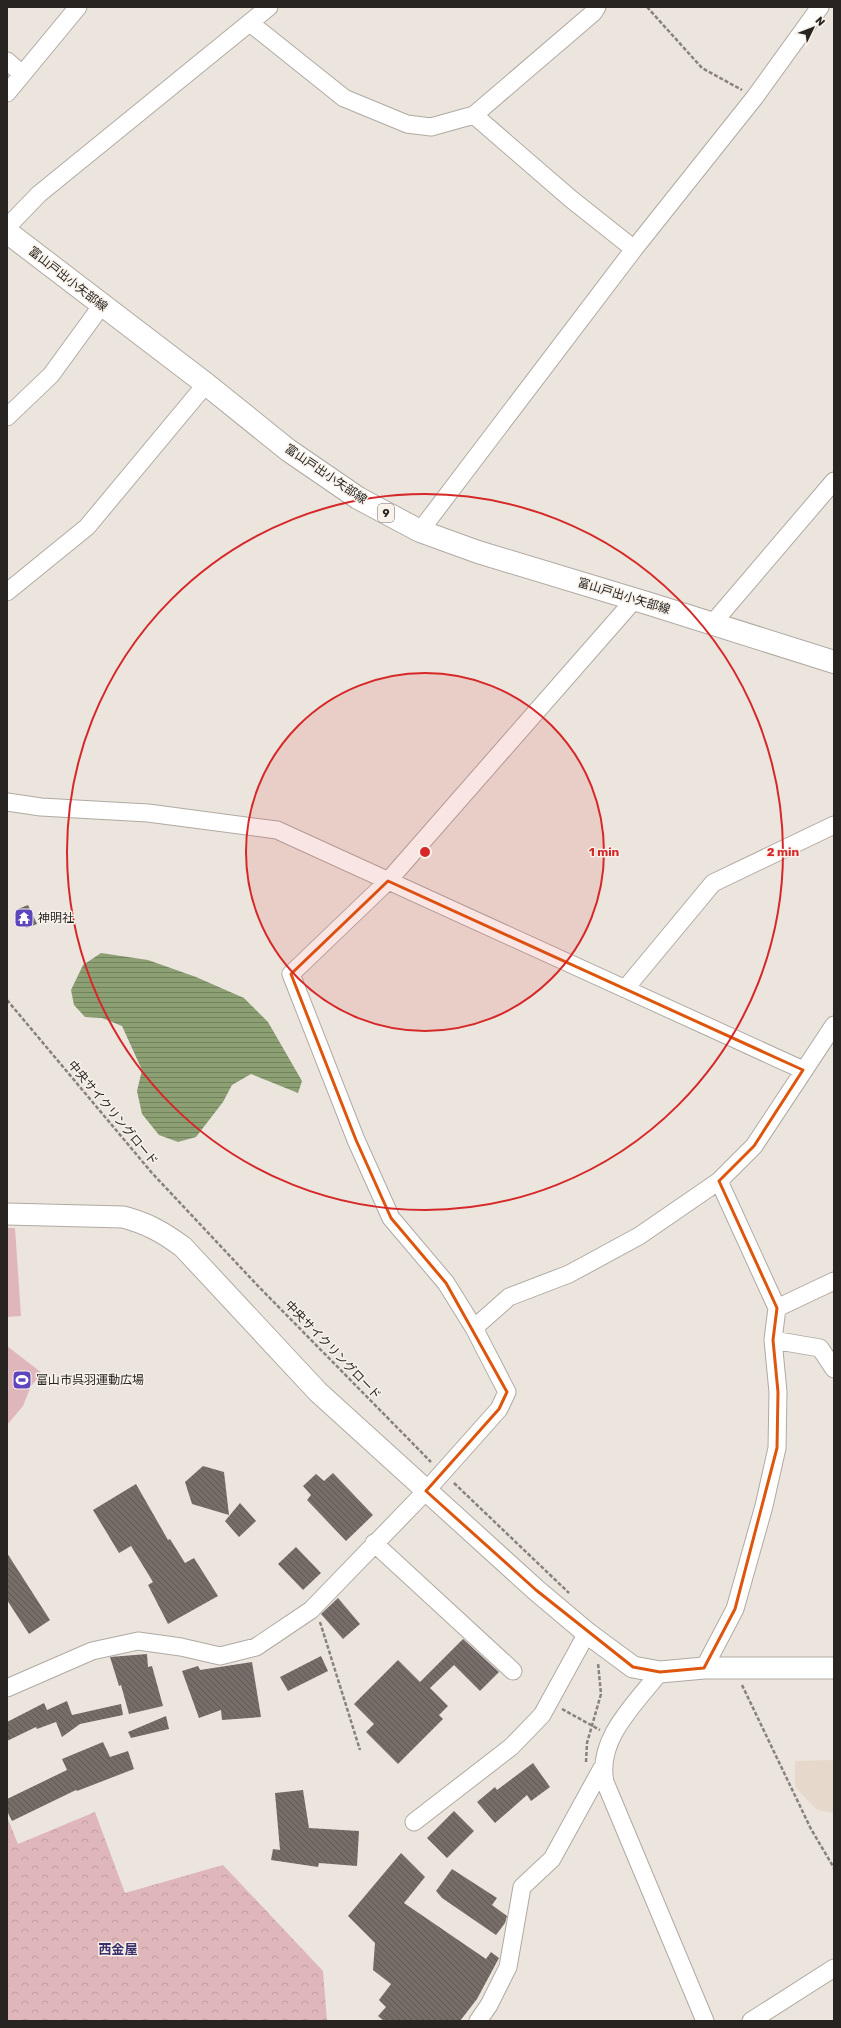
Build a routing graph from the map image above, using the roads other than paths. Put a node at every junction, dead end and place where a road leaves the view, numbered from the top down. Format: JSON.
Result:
{"nodes":[{"id":1,"x":78,"y":7,"type":"edge"},
{"id":2,"x":269,"y":7,"type":"edge"},
{"id":3,"x":820,"y":7,"type":"edge"},
{"id":4,"x":593,"y":9,"type":"edge"},
{"id":5,"x":250,"y":23,"type":"junction"},
{"id":6,"x":7,"y":61,"type":"edge"},
{"id":7,"x":22,"y":74,"type":"junction"},
{"id":8,"x":7,"y":92,"type":"edge"},
{"id":9,"x":474,"y":115,"type":"junction"},
{"id":10,"x":7,"y":225,"type":"edge"},
{"id":11,"x":7,"y":232,"type":"edge"},
{"id":12,"x":634,"y":249,"type":"junction"},
{"id":13,"x":102,"y":305,"type":"junction"},
{"id":14,"x":206,"y":384,"type":"junction"},
{"id":15,"x":7,"y":417,"type":"edge"},
{"id":16,"x":834,"y":481,"type":"edge"},
{"id":17,"x":420,"y":531,"type":"junction"},
{"id":18,"x":7,"y":592,"type":"edge"},
{"id":19,"x":635,"y":599,"type":"junction"},
{"id":20,"x":712,"y":624,"type":"junction"},
{"id":21,"x":834,"y":662,"type":"edge"},
{"id":22,"x":7,"y":802,"type":"edge"},
{"id":23,"x":834,"y":825,"type":"edge"},
{"id":24,"x":388,"y":881,"type":"junction"},
{"id":25,"x":625,"y":989,"type":"junction"},
{"id":26,"x":833,"y":1029,"type":"edge"},
{"id":27,"x":803,"y":1070,"type":"junction"},
{"id":28,"x":719,"y":1181,"type":"junction"},
{"id":29,"x":7,"y":1214,"type":"edge"},
{"id":30,"x":834,"y":1281,"type":"edge"},
{"id":31,"x":777,"y":1308,"type":"junction"},
{"id":32,"x":474,"y":1328,"type":"junction"},
{"id":33,"x":773,"y":1340,"type":"junction"},
{"id":34,"x":834,"y":1369,"type":"edge"},
{"id":35,"x":426,"y":1491,"type":"junction"},
{"id":36,"x":374,"y":1543,"type":"junction"},
{"id":37,"x":587,"y":1633,"type":"junction"},
{"id":38,"x":704,"y":1668,"type":"junction"},
{"id":39,"x":834,"y":1668,"type":"edge"},
{"id":40,"x":514,"y":1671,"type":"dead end"},
{"id":41,"x":660,"y":1672,"type":"junction"},
{"id":42,"x":7,"y":1688,"type":"edge"},
{"id":43,"x":602,"y":1768,"type":"junction"},
{"id":44,"x":414,"y":1822,"type":"dead end"},
{"id":45,"x":834,"y":1968,"type":"edge"},
{"id":46,"x":478,"y":2021,"type":"edge"},
{"id":47,"x":705,"y":2021,"type":"edge"},
{"id":48,"x":751,"y":2021,"type":"edge"}],
"edges":[{"from":1,"to":7,"type":"street"},
{"from":2,"to":5,"type":"street"},
{"from":3,"to":12,"type":"street"},
{"from":4,"to":9,"type":"street"},
{"from":5,"to":9,"type":"street"},
{"from":5,"to":10,"type":"street"},
{"from":6,"to":7,"type":"street"},
{"from":7,"to":8,"type":"street"},
{"from":9,"to":12,"type":"street"},
{"from":11,"to":13,"type":"main road","name":"富山戸出小矢部線","number":"9"},
{"from":12,"to":17,"type":"street"},
{"from":13,"to":14,"type":"main road","name":"富山戸出小矢部線","number":"9"},
{"from":13,"to":15,"type":"street"},
{"from":14,"to":17,"type":"main road","name":"富山戸出小矢部線","number":"9"},
{"from":14,"to":18,"type":"street"},
{"from":16,"to":20,"type":"street"},
{"from":17,"to":19,"type":"main road","name":"富山戸出小矢部線","number":"9"},
{"from":19,"to":20,"type":"main road","name":"富山戸出小矢部線","number":"9"},
{"from":19,"to":24,"type":"street"},
{"from":20,"to":21,"type":"main road","name":"富山戸出小矢部線","number":"9"},
{"from":22,"to":24,"type":"street"},
{"from":23,"to":25,"type":"street"},
{"from":24,"to":25,"type":"street"},
{"from":24,"to":32,"type":"street"},
{"from":25,"to":27,"type":"street"},
{"from":26,"to":27,"type":"street"},
{"from":27,"to":28,"type":"street"},
{"from":28,"to":31,"type":"street"},
{"from":28,"to":32,"type":"street"},
{"from":29,"to":35,"type":"street"},
{"from":30,"to":31,"type":"street"},
{"from":31,"to":33,"type":"street"},
{"from":32,"to":35,"type":"street"},
{"from":33,"to":34,"type":"street"},
{"from":33,"to":38,"type":"street"},
{"from":35,"to":36,"type":"street"},
{"from":35,"to":37,"type":"street"},
{"from":36,"to":40,"type":"street"},
{"from":36,"to":42,"type":"street"},
{"from":37,"to":41,"type":"street"},
{"from":37,"to":44,"type":"street"},
{"from":38,"to":39,"type":"street"},
{"from":38,"to":41,"type":"street"},
{"from":41,"to":43,"type":"street"},
{"from":43,"to":46,"type":"street"},
{"from":43,"to":47,"type":"street"},
{"from":45,"to":48,"type":"street"}]}
